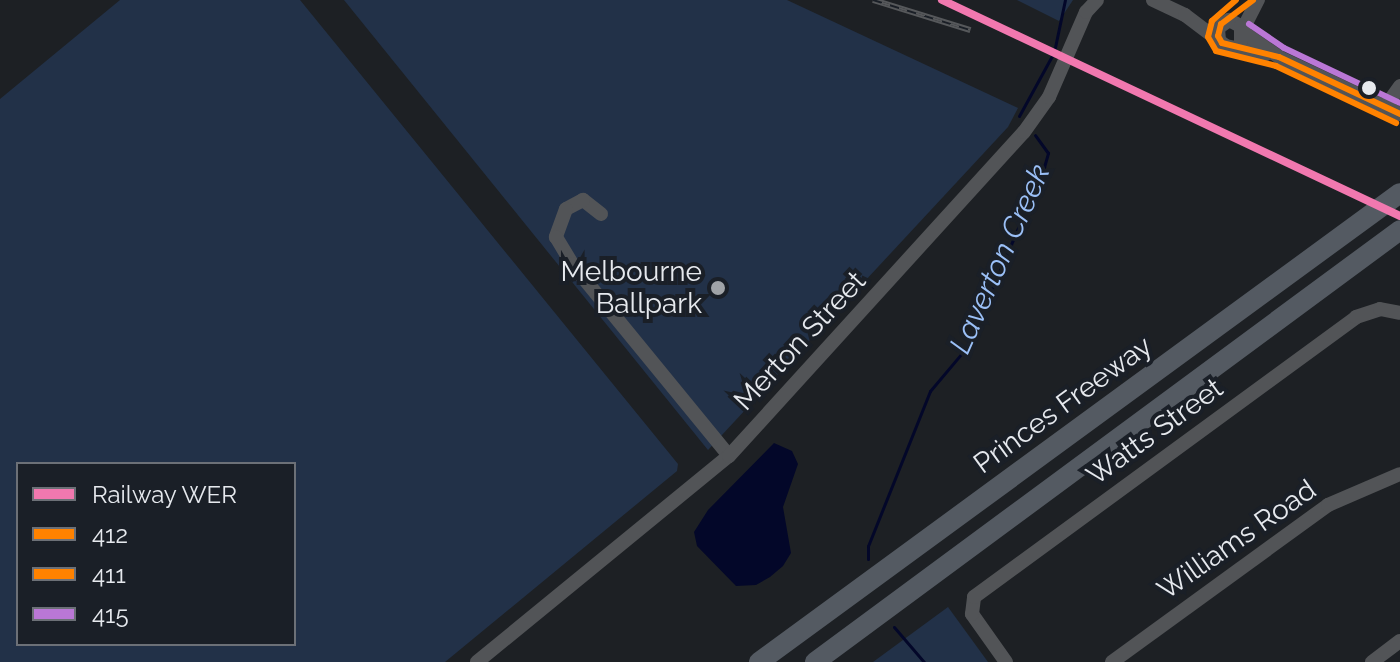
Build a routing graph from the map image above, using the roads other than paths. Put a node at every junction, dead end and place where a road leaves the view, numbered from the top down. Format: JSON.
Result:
{"nodes":[{"id":1,"x":1097,"y":0,"type":"edge"},
{"id":2,"x":1153,"y":0,"type":"edge"},
{"id":3,"x":1256,"y":0,"type":"edge"},
{"id":4,"x":1185,"y":15,"type":"junction"},
{"id":5,"x":1229,"y":20,"type":"junction"},
{"id":6,"x":1243,"y":31,"type":"junction"},
{"id":7,"x":1225,"y":43,"type":"junction"},
{"id":8,"x":1279,"y":57,"type":"junction"},
{"id":9,"x":1400,"y":86,"type":"edge"},
{"id":10,"x":1385,"y":107,"type":"junction"},
{"id":11,"x":1400,"y":114,"type":"edge"},
{"id":12,"x":1400,"y":193,"type":"edge"},
{"id":13,"x":601,"y":214,"type":"dead end"},
{"id":14,"x":1397,"y":232,"type":"edge"},
{"id":15,"x":1400,"y":313,"type":"edge"},
{"id":16,"x":729,"y":456,"type":"junction"},
{"id":17,"x":1400,"y":474,"type":"edge"},
{"id":18,"x":1400,"y":641,"type":"edge"},
{"id":19,"x":1120,"y":660,"type":"edge"},
{"id":20,"x":477,"y":662,"type":"edge"},
{"id":21,"x":759,"y":662,"type":"edge"},
{"id":22,"x":815,"y":662,"type":"edge"},
{"id":23,"x":1006,"y":662,"type":"edge"},
{"id":24,"x":1372,"y":662,"type":"edge"}],
"edges":[{"from":1,"to":16,"type":"street","name":"Merton Street"},
{"from":2,"to":4,"type":"street"},
{"from":3,"to":5,"type":"street"},
{"from":3,"to":6,"type":"street"},
{"from":4,"to":5,"type":"street"},
{"from":4,"to":7,"type":"street"},
{"from":5,"to":6,"type":"street"},
{"from":5,"to":7,"type":"street"},
{"from":6,"to":7,"type":"street"},
{"from":6,"to":8,"type":"street"},
{"from":7,"to":8,"type":"street"},
{"from":8,"to":10,"type":"street"},
{"from":9,"to":10,"type":"street"},
{"from":10,"to":11,"type":"street"},
{"from":12,"to":21,"type":"highway","name":"Princes Freeway"},
{"from":13,"to":16,"type":"street"},
{"from":14,"to":22,"type":"highway","name":"Princes Freeway"},
{"from":15,"to":23,"type":"street","name":"Watts Street"},
{"from":16,"to":20,"type":"street","name":"Merton Street"},
{"from":17,"to":19,"type":"street","name":"Williams Road"},
{"from":18,"to":24,"type":"street"}]}
